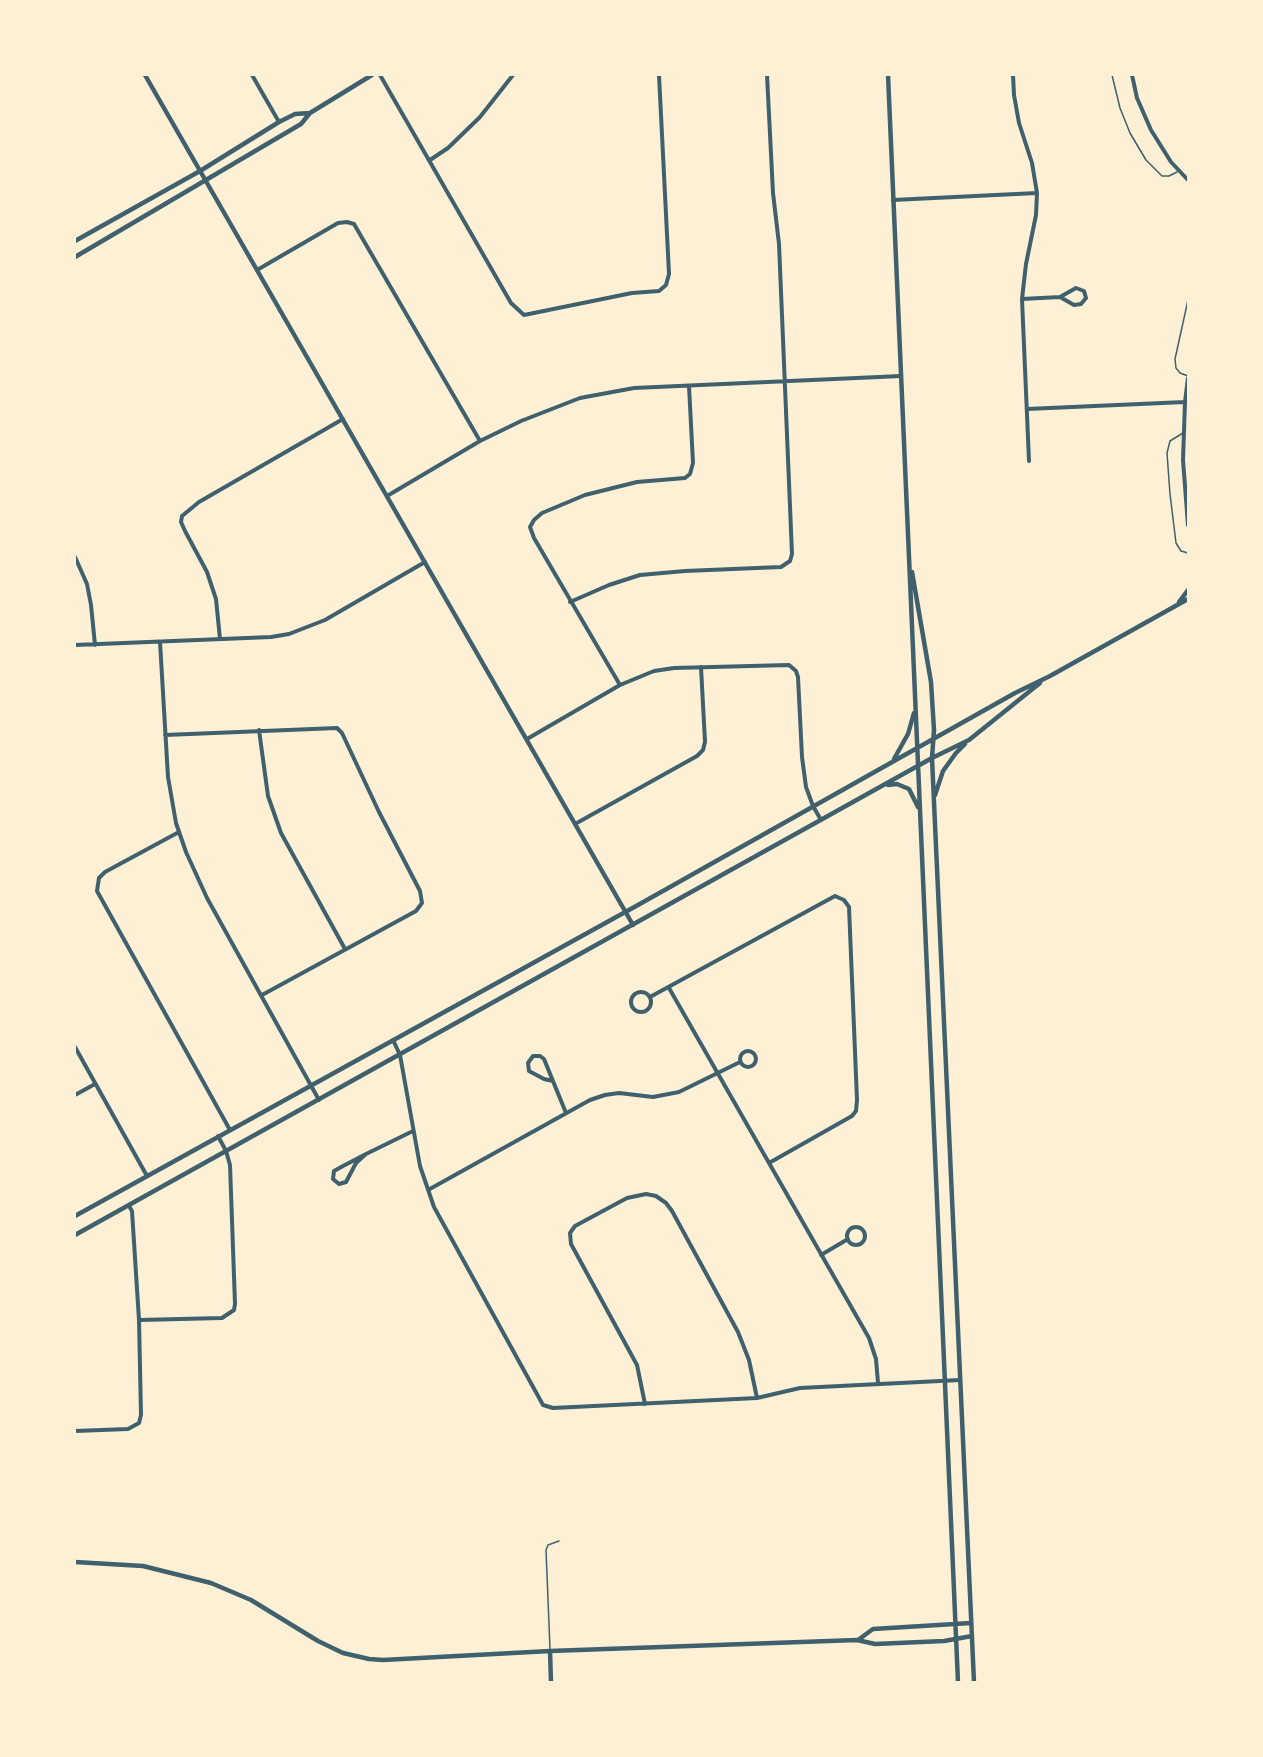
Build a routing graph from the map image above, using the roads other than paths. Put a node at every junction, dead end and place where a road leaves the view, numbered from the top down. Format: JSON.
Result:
{"nodes":[{"id":1,"x":145,"y":75,"type":"edge"},
{"id":2,"x":252,"y":75,"type":"edge"},
{"id":3,"x":372,"y":75,"type":"edge"},
{"id":4,"x":380,"y":75,"type":"edge"},
{"id":5,"x":513,"y":75,"type":"edge"},
{"id":6,"x":659,"y":75,"type":"edge"},
{"id":7,"x":767,"y":75,"type":"edge"},
{"id":8,"x":888,"y":75,"type":"edge"},
{"id":9,"x":1013,"y":75,"type":"edge"},
{"id":10,"x":1112,"y":75,"type":"edge"},
{"id":11,"x":1132,"y":75,"type":"edge"},
{"id":12,"x":310,"y":113,"type":"junction"},
{"id":13,"x":279,"y":122,"type":"junction"},
{"id":14,"x":430,"y":160,"type":"junction"},
{"id":15,"x":200,"y":171,"type":"junction"},
{"id":16,"x":1179,"y":171,"type":"junction"},
{"id":17,"x":1188,"y":180,"type":"edge"},
{"id":18,"x":206,"y":181,"type":"junction"},
{"id":19,"x":1037,"y":193,"type":"junction"},
{"id":20,"x":893,"y":200,"type":"junction"},
{"id":21,"x":98,"y":228,"type":"junction"},
{"id":22,"x":75,"y":241,"type":"edge"},
{"id":23,"x":102,"y":242,"type":"junction"},
{"id":24,"x":75,"y":257,"type":"edge"},
{"id":25,"x":257,"y":270,"type":"junction"},
{"id":26,"x":1060,"y":297,"type":"junction"},
{"id":27,"x":1022,"y":299,"type":"junction"},
{"id":28,"x":1188,"y":300,"type":"edge"},
{"id":29,"x":901,"y":376,"type":"junction"},
{"id":30,"x":1188,"y":377,"type":"edge"},
{"id":31,"x":785,"y":380,"type":"junction"},
{"id":32,"x":689,"y":386,"type":"junction"},
{"id":33,"x":1185,"y":402,"type":"junction"},
{"id":34,"x":1027,"y":409,"type":"junction"},
{"id":35,"x":343,"y":419,"type":"junction"},
{"id":36,"x":1184,"y":432,"type":"junction"},
{"id":37,"x":480,"y":441,"type":"junction"},
{"id":38,"x":1029,"y":460,"type":"dead end"},
{"id":39,"x":387,"y":496,"type":"junction"},
{"id":40,"x":1188,"y":525,"type":"edge"},
{"id":41,"x":1188,"y":553,"type":"edge"},
{"id":42,"x":908,"y":555,"type":"junction"},
{"id":43,"x":75,"y":557,"type":"edge"},
{"id":44,"x":425,"y":562,"type":"junction"},
{"id":45,"x":1188,"y":590,"type":"edge"},
{"id":46,"x":1188,"y":599,"type":"edge"},
{"id":47,"x":570,"y":602,"type":"junction"},
{"id":48,"x":1178,"y":605,"type":"junction"},
{"id":49,"x":220,"y":639,"type":"junction"},
{"id":50,"x":160,"y":642,"type":"junction"},
{"id":51,"x":75,"y":645,"type":"edge"},
{"id":52,"x":94,"y":645,"type":"junction"},
{"id":53,"x":701,"y":667,"type":"junction"},
{"id":54,"x":1047,"y":677,"type":"junction"},
{"id":55,"x":620,"y":685,"type":"junction"},
{"id":56,"x":916,"y":708,"type":"junction"},
{"id":57,"x":259,"y":730,"type":"junction"},
{"id":58,"x":165,"y":735,"type":"junction"},
{"id":59,"x":527,"y":739,"type":"junction"},
{"id":60,"x":933,"y":739,"type":"junction"},
{"id":61,"x":969,"y":740,"type":"junction"},
{"id":62,"x":918,"y":747,"type":"junction"},
{"id":63,"x":932,"y":758,"type":"junction"},
{"id":64,"x":892,"y":762,"type":"junction"},
{"id":65,"x":918,"y":767,"type":"junction"},
{"id":66,"x":886,"y":785,"type":"junction"},
{"id":67,"x":934,"y":798,"type":"junction"},
{"id":68,"x":813,"y":806,"type":"junction"},
{"id":69,"x":920,"y":811,"type":"junction"},
{"id":70,"x":821,"y":821,"type":"junction"},
{"id":71,"x":575,"y":824,"type":"junction"},
{"id":72,"x":179,"y":832,"type":"junction"},
{"id":73,"x":625,"y":911,"type":"junction"},
{"id":74,"x":633,"y":925,"type":"junction"},
{"id":75,"x":345,"y":949,"type":"junction"},
{"id":76,"x":669,"y":988,"type":"junction"},
{"id":77,"x":262,"y":995,"type":"junction"},
{"id":78,"x":650,"y":998,"type":"junction"},
{"id":79,"x":393,"y":1039,"type":"junction"},
{"id":80,"x":75,"y":1047,"type":"edge"},
{"id":81,"x":400,"y":1055,"type":"junction"},
{"id":82,"x":740,"y":1062,"type":"junction"},
{"id":83,"x":717,"y":1074,"type":"junction"},
{"id":84,"x":553,"y":1081,"type":"junction"},
{"id":85,"x":95,"y":1084,"type":"junction"},
{"id":86,"x":310,"y":1085,"type":"junction"},
{"id":87,"x":75,"y":1095,"type":"edge"},
{"id":88,"x":319,"y":1100,"type":"junction"},
{"id":89,"x":566,"y":1113,"type":"junction"},
{"id":90,"x":230,"y":1130,"type":"junction"},
{"id":91,"x":413,"y":1131,"type":"junction"},
{"id":92,"x":218,"y":1136,"type":"junction"},
{"id":93,"x":226,"y":1151,"type":"junction"},
{"id":94,"x":366,"y":1154,"type":"junction"},
{"id":95,"x":769,"y":1163,"type":"junction"},
{"id":96,"x":147,"y":1176,"type":"junction"},
{"id":97,"x":428,"y":1191,"type":"junction"},
{"id":98,"x":129,"y":1206,"type":"junction"},
{"id":99,"x":75,"y":1216,"type":"edge"},
{"id":100,"x":75,"y":1235,"type":"edge"},
{"id":101,"x":848,"y":1239,"type":"junction"},
{"id":102,"x":821,"y":1255,"type":"junction"},
{"id":103,"x":139,"y":1320,"type":"junction"},
{"id":104,"x":945,"y":1380,"type":"junction"},
{"id":105,"x":960,"y":1380,"type":"junction"},
{"id":106,"x":878,"y":1383,"type":"junction"},
{"id":107,"x":757,"y":1398,"type":"junction"},
{"id":108,"x":645,"y":1404,"type":"junction"},
{"id":109,"x":75,"y":1431,"type":"edge"},
{"id":110,"x":559,"y":1541,"type":"dead end"},
{"id":111,"x":75,"y":1562,"type":"edge"},
{"id":112,"x":972,"y":1623,"type":"junction"},
{"id":113,"x":955,"y":1624,"type":"junction"},
{"id":114,"x":972,"y":1636,"type":"junction"},
{"id":115,"x":857,"y":1640,"type":"junction"},
{"id":116,"x":956,"y":1640,"type":"junction"},
{"id":117,"x":550,"y":1651,"type":"junction"},
{"id":118,"x":551,"y":1682,"type":"edge"},
{"id":119,"x":958,"y":1682,"type":"edge"},
{"id":120,"x":974,"y":1682,"type":"edge"}],
"edges":[{"from":1,"to":15,"type":"street"},
{"from":2,"to":13,"type":"street"},
{"from":3,"to":12,"type":"street"},
{"from":4,"to":14,"type":"street"},
{"from":5,"to":14,"type":"street"},
{"from":6,"to":14,"type":"street"},
{"from":7,"to":31,"type":"street"},
{"from":8,"to":20,"type":"street"},
{"from":9,"to":19,"type":"street"},
{"from":10,"to":16,"type":"lane"},
{"from":11,"to":16,"type":"street"},
{"from":12,"to":13,"type":"street"},
{"from":12,"to":18,"type":"street"},
{"from":13,"to":15,"type":"street"},
{"from":15,"to":18,"type":"street"},
{"from":15,"to":21,"type":"street"},
{"from":16,"to":17,"type":"street"},
{"from":18,"to":23,"type":"street"},
{"from":18,"to":25,"type":"street"},
{"from":19,"to":20,"type":"street"},
{"from":19,"to":27,"type":"street"},
{"from":20,"to":29,"type":"street"},
{"from":21,"to":22,"type":"street"},
{"from":21,"to":23,"type":"street"},
{"from":23,"to":24,"type":"street"},
{"from":25,"to":35,"type":"street"},
{"from":25,"to":37,"type":"street"},
{"from":26,"to":26,"type":"street"},
{"from":26,"to":27,"type":"street"},
{"from":27,"to":34,"type":"street"},
{"from":28,"to":30,"type":"lane"},
{"from":29,"to":31,"type":"street"},
{"from":29,"to":42,"type":"street"},
{"from":30,"to":33,"type":"street"},
{"from":31,"to":32,"type":"street"},
{"from":31,"to":47,"type":"street"},
{"from":32,"to":37,"type":"street"},
{"from":32,"to":47,"type":"street"},
{"from":33,"to":34,"type":"street"},
{"from":33,"to":36,"type":"street"},
{"from":34,"to":38,"type":"street"},
{"from":35,"to":39,"type":"street"},
{"from":35,"to":49,"type":"street"},
{"from":36,"to":40,"type":"street"},
{"from":36,"to":41,"type":"lane"},
{"from":37,"to":39,"type":"street"},
{"from":39,"to":44,"type":"street"},
{"from":42,"to":56,"type":"street"},
{"from":42,"to":60,"type":"street"},
{"from":43,"to":52,"type":"street"},
{"from":44,"to":49,"type":"street"},
{"from":44,"to":59,"type":"street"},
{"from":45,"to":48,"type":"street"},
{"from":46,"to":48,"type":"street"},
{"from":47,"to":55,"type":"street"},
{"from":48,"to":54,"type":"street"},
{"from":49,"to":50,"type":"street"},
{"from":50,"to":52,"type":"street"},
{"from":50,"to":58,"type":"street"},
{"from":51,"to":52,"type":"street"},
{"from":53,"to":55,"type":"street"},
{"from":53,"to":68,"type":"street"},
{"from":53,"to":71,"type":"street"},
{"from":54,"to":60,"type":"street"},
{"from":54,"to":61,"type":"street"},
{"from":55,"to":59,"type":"street"},
{"from":56,"to":62,"type":"street"},
{"from":56,"to":64,"type":"street"},
{"from":57,"to":58,"type":"street"},
{"from":57,"to":75,"type":"street"},
{"from":57,"to":75,"type":"street"},
{"from":58,"to":72,"type":"street"},
{"from":59,"to":71,"type":"street"},
{"from":60,"to":62,"type":"street"},
{"from":60,"to":63,"type":"street"},
{"from":61,"to":63,"type":"street"},
{"from":61,"to":67,"type":"street"},
{"from":62,"to":64,"type":"street"},
{"from":62,"to":65,"type":"street"},
{"from":63,"to":65,"type":"street"},
{"from":63,"to":67,"type":"street"},
{"from":64,"to":68,"type":"street"},
{"from":65,"to":66,"type":"street"},
{"from":65,"to":69,"type":"street"},
{"from":66,"to":69,"type":"street"},
{"from":66,"to":70,"type":"street"},
{"from":67,"to":105,"type":"street"},
{"from":68,"to":70,"type":"street"},
{"from":68,"to":73,"type":"street"},
{"from":69,"to":104,"type":"street"},
{"from":70,"to":74,"type":"street"},
{"from":71,"to":73,"type":"street"},
{"from":72,"to":77,"type":"street"},
{"from":72,"to":90,"type":"street"},
{"from":73,"to":74,"type":"street"},
{"from":73,"to":79,"type":"street"},
{"from":74,"to":81,"type":"street"},
{"from":75,"to":77,"type":"street"},
{"from":76,"to":78,"type":"street"},
{"from":76,"to":83,"type":"street"},
{"from":76,"to":95,"type":"street"},
{"from":77,"to":86,"type":"street"},
{"from":78,"to":78,"type":"street"},
{"from":79,"to":81,"type":"street"},
{"from":79,"to":86,"type":"street"},
{"from":80,"to":85,"type":"street"},
{"from":81,"to":88,"type":"street"},
{"from":81,"to":91,"type":"street"},
{"from":82,"to":82,"type":"street"},
{"from":82,"to":83,"type":"street"},
{"from":83,"to":89,"type":"street"},
{"from":83,"to":95,"type":"street"},
{"from":84,"to":84,"type":"street"},
{"from":84,"to":89,"type":"street"},
{"from":85,"to":87,"type":"street"},
{"from":85,"to":96,"type":"street"},
{"from":86,"to":88,"type":"street"},
{"from":86,"to":90,"type":"street"},
{"from":88,"to":93,"type":"street"},
{"from":89,"to":97,"type":"street"},
{"from":90,"to":92,"type":"street"},
{"from":91,"to":94,"type":"street"},
{"from":91,"to":97,"type":"street"},
{"from":92,"to":93,"type":"street"},
{"from":92,"to":96,"type":"street"},
{"from":93,"to":98,"type":"street"},
{"from":93,"to":103,"type":"street"},
{"from":94,"to":94,"type":"street"},
{"from":95,"to":102,"type":"street"},
{"from":96,"to":99,"type":"street"},
{"from":97,"to":108,"type":"street"},
{"from":98,"to":100,"type":"street"},
{"from":98,"to":103,"type":"street"},
{"from":101,"to":101,"type":"street"},
{"from":101,"to":102,"type":"street"},
{"from":102,"to":106,"type":"street"},
{"from":103,"to":109,"type":"street"},
{"from":104,"to":105,"type":"street"},
{"from":104,"to":106,"type":"street"},
{"from":104,"to":113,"type":"street"},
{"from":105,"to":112,"type":"street"},
{"from":106,"to":107,"type":"street"},
{"from":107,"to":108,"type":"street"},
{"from":107,"to":108,"type":"street"},
{"from":110,"to":117,"type":"lane"},
{"from":111,"to":117,"type":"street"},
{"from":112,"to":113,"type":"street"},
{"from":112,"to":114,"type":"street"},
{"from":113,"to":115,"type":"street"},
{"from":113,"to":116,"type":"street"},
{"from":114,"to":116,"type":"street"},
{"from":114,"to":120,"type":"street"},
{"from":115,"to":116,"type":"street"},
{"from":115,"to":117,"type":"street"},
{"from":116,"to":119,"type":"street"},
{"from":117,"to":118,"type":"street"}]}
